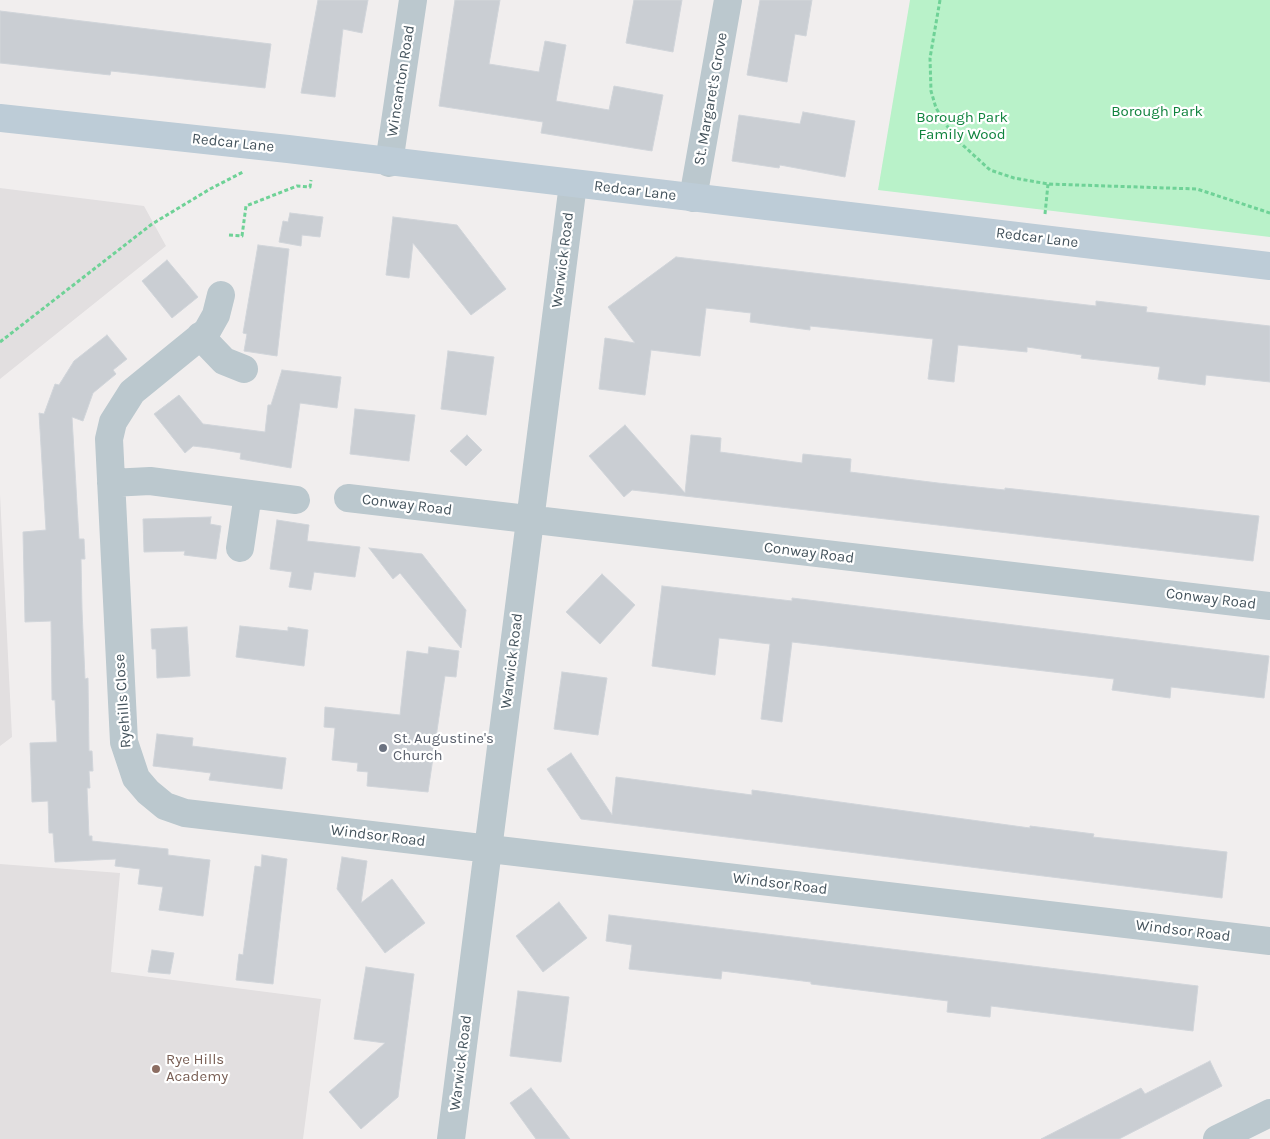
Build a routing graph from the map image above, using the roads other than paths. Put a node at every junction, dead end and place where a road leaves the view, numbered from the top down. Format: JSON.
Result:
{"nodes":[{"id":1,"x":413,"y":0,"type":"edge"},
{"id":2,"x":728,"y":0,"type":"edge"},
{"id":3,"x":0,"y":118,"type":"edge"},
{"id":4,"x":389,"y":163,"type":"junction"},
{"id":5,"x":573,"y":184,"type":"junction"},
{"id":6,"x":694,"y":198,"type":"junction"},
{"id":7,"x":1270,"y":266,"type":"edge"},
{"id":8,"x":221,"y":295,"type":"dead end"},
{"id":9,"x":200,"y":336,"type":"junction"},
{"id":10,"x":244,"y":369,"type":"dead end"},
{"id":11,"x":111,"y":483,"type":"junction"},
{"id":12,"x":248,"y":494,"type":"junction"},
{"id":13,"x":348,"y":498,"type":"dead end"},
{"id":14,"x":296,"y":500,"type":"dead end"},
{"id":15,"x":530,"y":520,"type":"junction"},
{"id":16,"x":240,"y":548,"type":"dead end"},
{"id":17,"x":1270,"y":606,"type":"edge"},
{"id":18,"x":291,"y":825,"type":"joint"},
{"id":19,"x":488,"y":850,"type":"junction"},
{"id":20,"x":1270,"y":941,"type":"edge"},
{"id":21,"x":1270,"y":1113,"type":"edge"},
{"id":22,"x":451,"y":1139,"type":"edge"},
{"id":23,"x":1217,"y":1139,"type":"edge"}],
"edges":[{"from":1,"to":4,"type":"street","name":"Wincanton Road"},
{"from":2,"to":6,"type":"street","name":"St. Margaret's Grove"},
{"from":3,"to":4,"type":"main road","name":"Redcar Lane"},
{"from":4,"to":5,"type":"main road","name":"Redcar Lane"},
{"from":5,"to":6,"type":"main road","name":"Redcar Lane"},
{"from":5,"to":15,"type":"street","name":"Warwick Road"},
{"from":6,"to":7,"type":"main road","name":"Redcar Lane"},
{"from":8,"to":9,"type":"street","name":"Ryehills Close"},
{"from":9,"to":10,"type":"street"},
{"from":9,"to":11,"type":"street","name":"Ryehills Close"},
{"from":11,"to":12,"type":"street"},
{"from":11,"to":18,"type":"street","name":"Ryehills Close"},
{"from":12,"to":14,"type":"street"},
{"from":12,"to":16,"type":"street"},
{"from":13,"to":15,"type":"street","name":"Conway Road"},
{"from":15,"to":17,"type":"street","name":"Conway Road"},
{"from":15,"to":19,"type":"street","name":"Warwick Road"},
{"from":18,"to":19,"type":"street","name":"Windsor Road"},
{"from":19,"to":20,"type":"street","name":"Windsor Road"},
{"from":19,"to":22,"type":"street","name":"Warwick Road"},
{"from":21,"to":23,"type":"street"}]}
